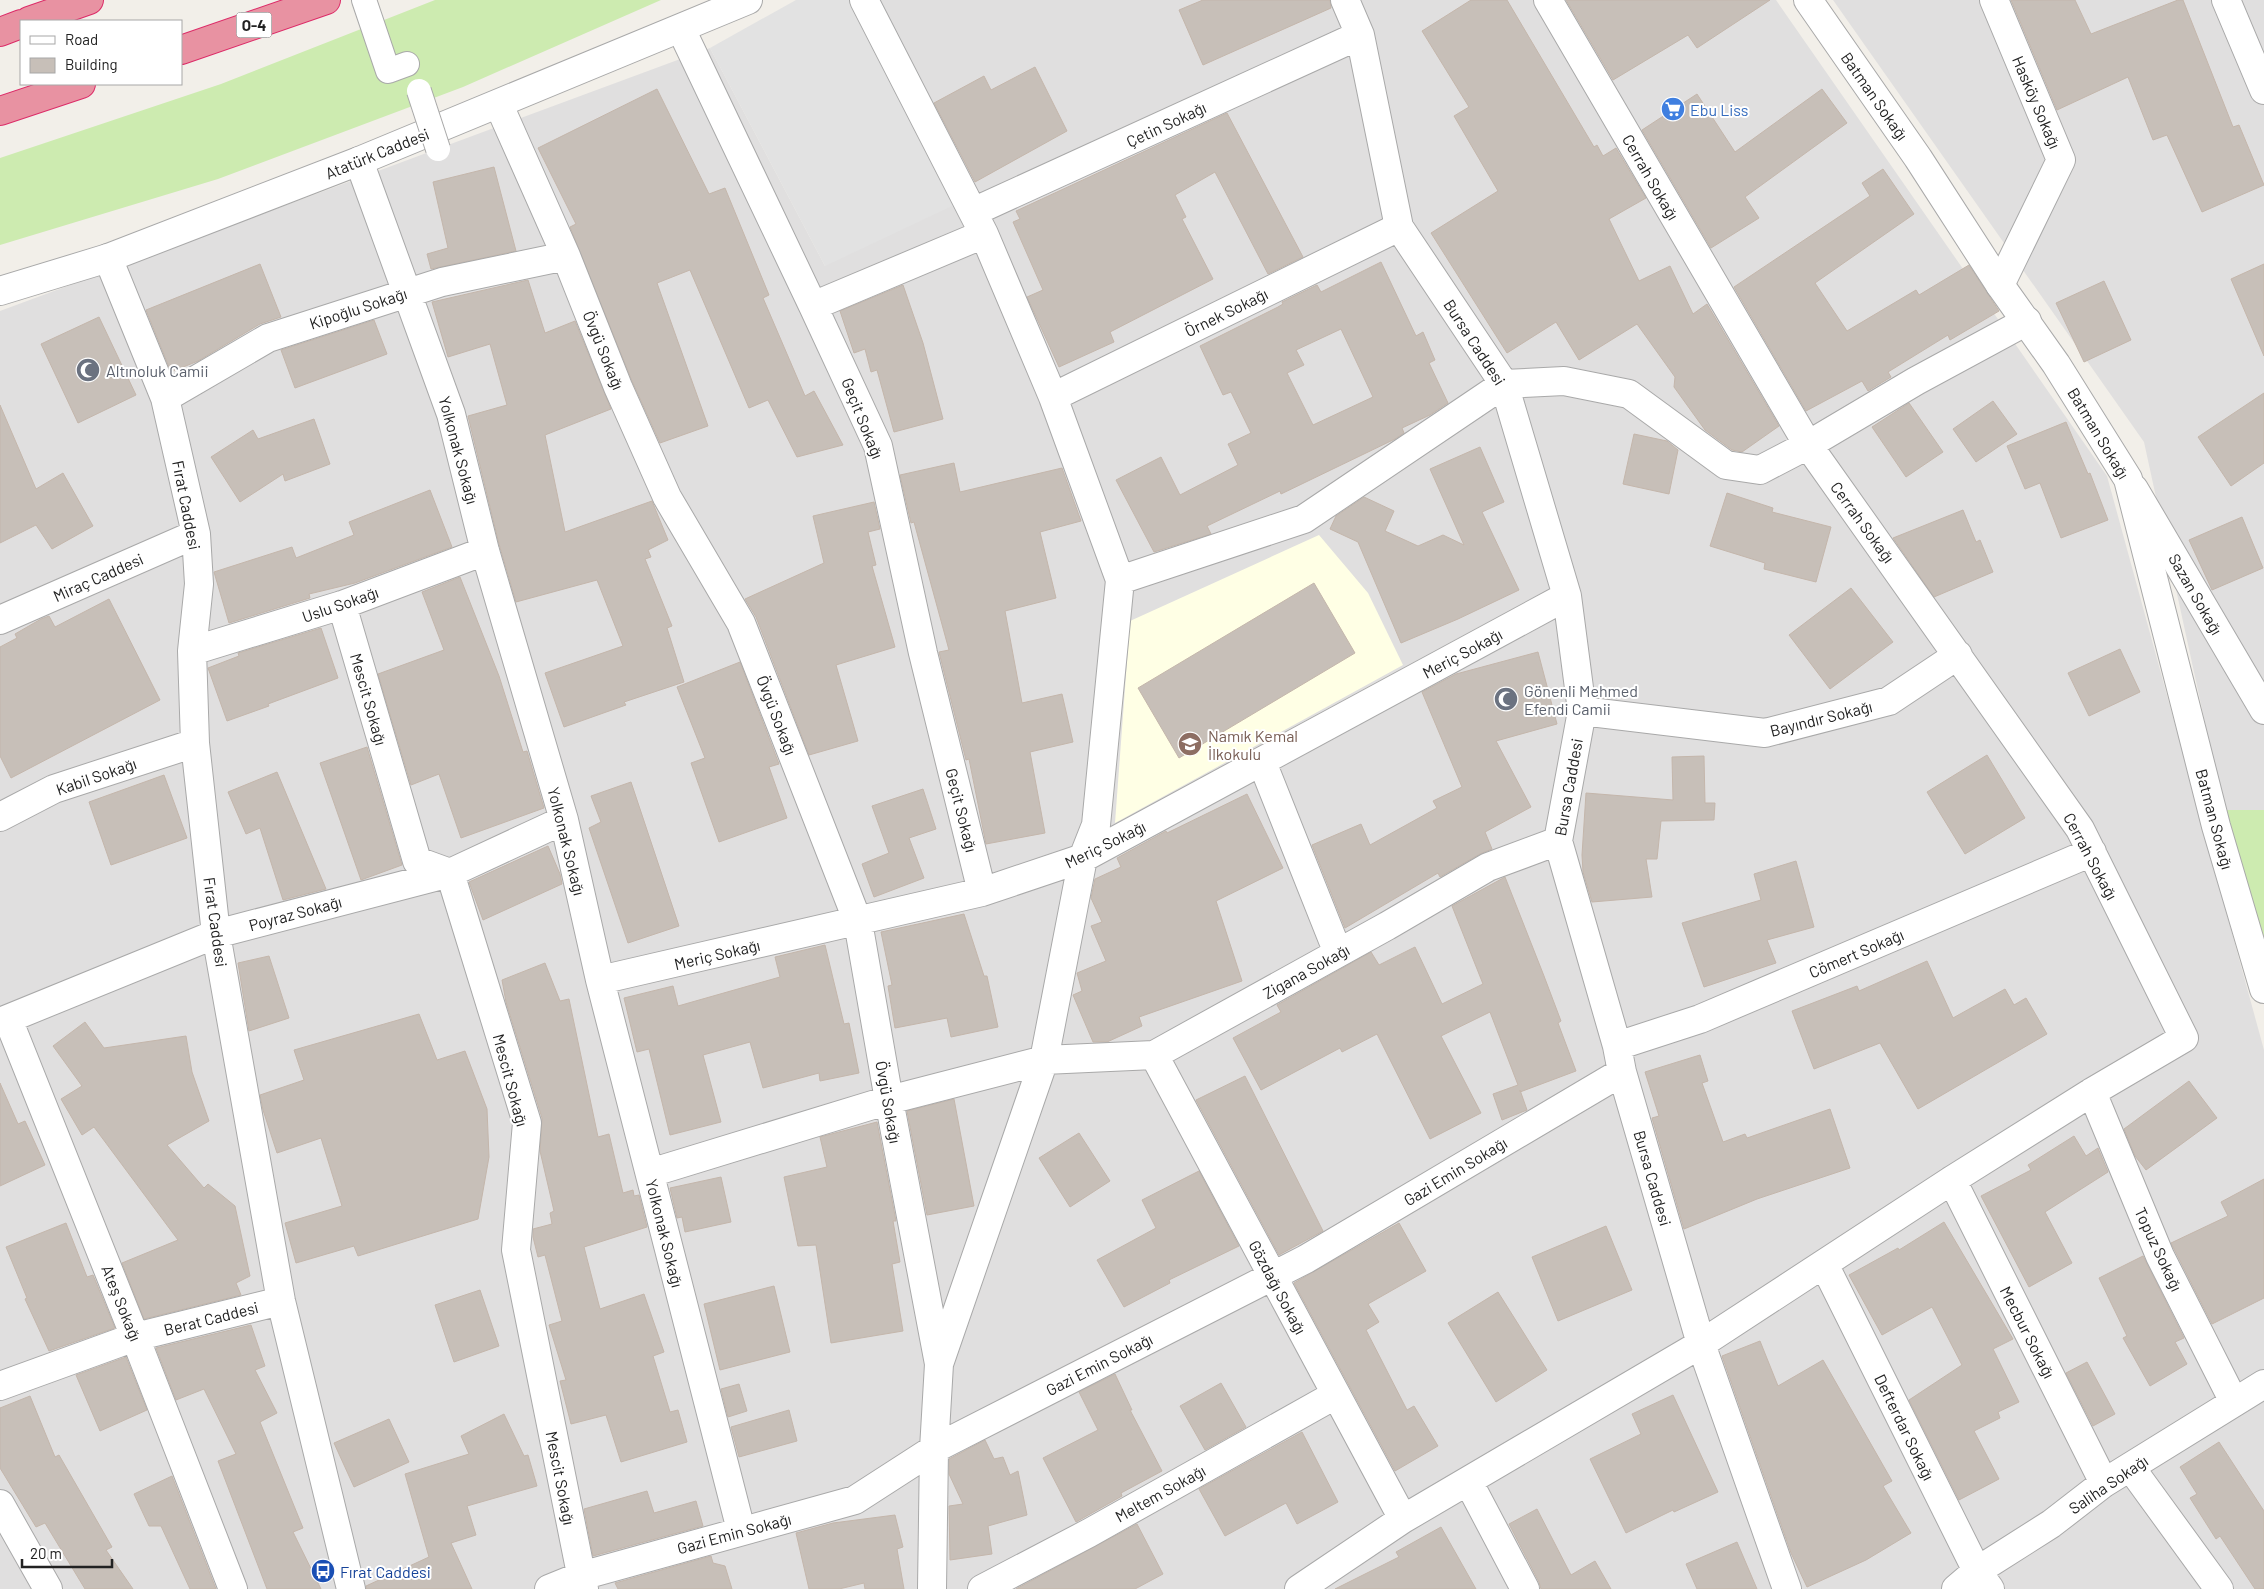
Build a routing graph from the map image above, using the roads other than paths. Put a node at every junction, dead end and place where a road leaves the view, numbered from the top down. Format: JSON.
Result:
{"nodes":[{"id":1,"x":89,"y":0,"type":"edge"},
{"id":2,"x":326,"y":0,"type":"edge"},
{"id":3,"x":364,"y":0,"type":"edge"},
{"id":4,"x":748,"y":0,"type":"edge"},
{"id":5,"x":864,"y":0,"type":"edge"},
{"id":6,"x":1345,"y":0,"type":"edge"},
{"id":7,"x":1548,"y":0,"type":"edge"},
{"id":8,"x":1808,"y":0,"type":"edge"},
{"id":9,"x":1994,"y":0,"type":"edge"},
{"id":10,"x":2226,"y":0,"type":"edge"},
{"id":11,"x":32,"y":20,"type":"edge"},
{"id":12,"x":20,"y":24,"type":"edge"},
{"id":13,"x":682,"y":29,"type":"junction"},
{"id":14,"x":0,"y":32,"type":"edge"},
{"id":15,"x":1360,"y":35,"type":"junction"},
{"id":16,"x":182,"y":50,"type":"edge"},
{"id":17,"x":407,"y":64,"type":"dead end"},
{"id":18,"x":78,"y":85,"type":"edge"},
{"id":19,"x":2264,"y":90,"type":"edge"},
{"id":20,"x":419,"y":91,"type":"dead end"},
{"id":21,"x":499,"y":105,"type":"junction"},
{"id":22,"x":0,"y":111,"type":"edge"},
{"id":23,"x":438,"y":149,"type":"dead end"},
{"id":24,"x":360,"y":161,"type":"junction"},
{"id":25,"x":978,"y":223,"type":"junction"},
{"id":26,"x":1399,"y":227,"type":"junction"},
{"id":27,"x":566,"y":256,"type":"junction"},
{"id":28,"x":108,"y":258,"type":"junction"},
{"id":29,"x":2000,"y":284,"type":"junction"},
{"id":30,"x":0,"y":291,"type":"edge"},
{"id":31,"x":406,"y":292,"type":"junction"},
{"id":32,"x":813,"y":306,"type":"junction"},
{"id":33,"x":2027,"y":321,"type":"junction"},
{"id":34,"x":1504,"y":384,"type":"junction"},
{"id":35,"x":1052,"y":397,"type":"junction"},
{"id":36,"x":165,"y":398,"type":"junction"},
{"id":37,"x":1808,"y":445,"type":"junction"},
{"id":38,"x":2128,"y":479,"type":"junction"},
{"id":39,"x":196,"y":534,"type":"junction"},
{"id":40,"x":485,"y":551,"type":"junction"},
{"id":41,"x":1120,"y":580,"type":"junction"},
{"id":42,"x":1567,"y":596,"type":"junction"},
{"id":43,"x":342,"y":605,"type":"junction"},
{"id":44,"x":0,"y":620,"type":"edge"},
{"id":45,"x":192,"y":651,"type":"junction"},
{"id":46,"x":1958,"y":655,"type":"junction"},
{"id":47,"x":2264,"y":710,"type":"edge"},
{"id":48,"x":1582,"y":711,"type":"junction"},
{"id":49,"x":195,"y":742,"type":"junction"},
{"id":50,"x":1262,"y":762,"type":"junction"},
{"id":51,"x":0,"y":816,"type":"edge"},
{"id":52,"x":564,"y":820,"type":"junction"},
{"id":53,"x":1558,"y":841,"type":"junction"},
{"id":54,"x":2092,"y":852,"type":"junction"},
{"id":55,"x":1083,"y":858,"type":"junction"},
{"id":56,"x":450,"y":873,"type":"junction"},
{"id":57,"x":982,"y":892,"type":"junction"},
{"id":58,"x":858,"y":922,"type":"junction"},
{"id":59,"x":216,"y":934,"type":"junction"},
{"id":60,"x":1338,"y":953,"type":"junction"},
{"id":61,"x":600,"y":980,"type":"junction"},
{"id":62,"x":2264,"y":989,"type":"edge"},
{"id":63,"x":4,"y":1020,"type":"edge"},
{"id":64,"x":1154,"y":1055,"type":"junction"},
{"id":65,"x":1619,"y":1059,"type":"junction"},
{"id":66,"x":1044,"y":1060,"type":"junction"},
{"id":67,"x":2092,"y":1092,"type":"junction"},
{"id":68,"x":889,"y":1100,"type":"junction"},
{"id":69,"x":650,"y":1173,"type":"junction"},
{"id":70,"x":1952,"y":1180,"type":"junction"},
{"id":71,"x":1824,"y":1264,"type":"junction"},
{"id":72,"x":1271,"y":1276,"type":"junction"},
{"id":73,"x":281,"y":1301,"type":"junction"},
{"id":74,"x":135,"y":1337,"type":"junction"},
{"id":75,"x":1701,"y":1344,"type":"junction"},
{"id":76,"x":940,"y":1364,"type":"junction"},
{"id":77,"x":2264,"y":1384,"type":"edge"},
{"id":78,"x":0,"y":1386,"type":"edge"},
{"id":79,"x":1336,"y":1394,"type":"junction"},
{"id":80,"x":2234,"y":1402,"type":"junction"},
{"id":81,"x":934,"y":1449,"type":"junction"},
{"id":82,"x":2131,"y":1468,"type":"junction"},
{"id":83,"x":1468,"y":1482,"type":"junction"},
{"id":84,"x":2104,"y":1483,"type":"junction"},
{"id":85,"x":0,"y":1504,"type":"edge"},
{"id":86,"x":1403,"y":1519,"type":"junction"},
{"id":87,"x":741,"y":1530,"type":"junction"},
{"id":88,"x":1983,"y":1580,"type":"edge"},
{"id":89,"x":582,"y":1582,"type":"edge"},
{"id":90,"x":1310,"y":1586,"type":"edge"},
{"id":91,"x":48,"y":1589,"type":"edge"},
{"id":92,"x":233,"y":1589,"type":"edge"},
{"id":93,"x":351,"y":1589,"type":"edge"},
{"id":94,"x":549,"y":1589,"type":"edge"},
{"id":95,"x":932,"y":1589,"type":"edge"},
{"id":96,"x":982,"y":1589,"type":"edge"},
{"id":97,"x":1525,"y":1589,"type":"edge"},
{"id":98,"x":1787,"y":1589,"type":"edge"},
{"id":99,"x":1956,"y":1589,"type":"edge"},
{"id":100,"x":2218,"y":1589,"type":"edge"}],
"edges":[{"from":1,"to":11,"type":"highway"},
{"from":2,"to":16,"type":"highway","number":"O-4"},
{"from":3,"to":17,"type":"street"},
{"from":4,"to":13,"type":"street","name":"Atatürk Caddesi"},
{"from":5,"to":25,"type":"street"},
{"from":6,"to":15,"type":"street","name":"Bursa Caddesi"},
{"from":7,"to":37,"type":"street","name":"Cerrah Sokağı"},
{"from":8,"to":29,"type":"street","name":"Batman Sokağı"},
{"from":9,"to":29,"type":"street","name":"Hasköy Sokağı"},
{"from":10,"to":19,"type":"street"},
{"from":12,"to":14,"type":"highway"},
{"from":13,"to":21,"type":"street","name":"Atatürk Caddesi"},
{"from":13,"to":32,"type":"street","name":"Geçit Sokağı"},
{"from":15,"to":25,"type":"street","name":"Çetin Sokağı"},
{"from":15,"to":26,"type":"street","name":"Bursa Caddesi"},
{"from":18,"to":22,"type":"highway"},
{"from":20,"to":23,"type":"street","bridge":true},
{"from":21,"to":24,"type":"street","name":"Atatürk Caddesi"},
{"from":21,"to":27,"type":"street","name":"Övgü Sokağı"},
{"from":24,"to":28,"type":"street","name":"Atatürk Caddesi"},
{"from":24,"to":31,"type":"street","name":"Yolkonak Sokağı"},
{"from":25,"to":32,"type":"street","name":"Çetin Sokağı"},
{"from":25,"to":35,"type":"street"},
{"from":26,"to":34,"type":"street","name":"Bursa Caddesi"},
{"from":26,"to":35,"type":"street","name":"Örnek Sokağı"},
{"from":27,"to":31,"type":"street","name":"Kipoğlu Sokağı"},
{"from":27,"to":58,"type":"street","name":"Övgü Sokağı"},
{"from":28,"to":30,"type":"street","name":"Atatürk Caddesi"},
{"from":28,"to":36,"type":"street","name":"Fırat Caddesi"},
{"from":29,"to":33,"type":"street","name":"Batman Sokağı"},
{"from":31,"to":36,"type":"street","name":"Kipoğlu Sokağı"},
{"from":31,"to":40,"type":"street","name":"Yolkonak Sokağı"},
{"from":32,"to":57,"type":"street","name":"Geçit Sokağı"},
{"from":33,"to":37,"type":"street"},
{"from":33,"to":38,"type":"street","name":"Batman Sokağı"},
{"from":34,"to":37,"type":"street"},
{"from":34,"to":41,"type":"street"},
{"from":34,"to":42,"type":"street","name":"Bursa Caddesi"},
{"from":35,"to":41,"type":"street"},
{"from":36,"to":39,"type":"street","name":"Fırat Caddesi"},
{"from":37,"to":46,"type":"street","name":"Cerrah Sokağı"},
{"from":38,"to":47,"type":"street","name":"Sazan Sokağı"},
{"from":38,"to":62,"type":"street","name":"Batman Sokağı"},
{"from":39,"to":44,"type":"street","name":"Miraç Caddesi"},
{"from":39,"to":45,"type":"street","name":"Fırat Caddesi"},
{"from":40,"to":43,"type":"street","name":"Uslu Sokağı"},
{"from":40,"to":52,"type":"street","name":"Yolkonak Sokağı"},
{"from":41,"to":55,"type":"street"},
{"from":42,"to":48,"type":"street","name":"Bursa Caddesi"},
{"from":42,"to":50,"type":"street","name":"Meriç Sokağı"},
{"from":43,"to":45,"type":"street","name":"Uslu Sokağı"},
{"from":43,"to":56,"type":"street","name":"Mescit Sokağı"},
{"from":45,"to":49,"type":"street","name":"Fırat Caddesi"},
{"from":46,"to":48,"type":"street","name":"Bayındır Sokağı"},
{"from":46,"to":54,"type":"street","name":"Cerrah Sokağı"},
{"from":48,"to":53,"type":"street","name":"Bursa Caddesi"},
{"from":49,"to":51,"type":"street","name":"Kabil Sokağı"},
{"from":49,"to":59,"type":"street","name":"Fırat Caddesi"},
{"from":50,"to":55,"type":"street","name":"Meriç Sokağı"},
{"from":50,"to":60,"type":"street"},
{"from":52,"to":56,"type":"street","name":"Poyraz Sokağı"},
{"from":52,"to":61,"type":"street","name":"Yolkonak Sokağı"},
{"from":53,"to":60,"type":"street","name":"Zigana Sokağı"},
{"from":53,"to":65,"type":"street","name":"Bursa Caddesi"},
{"from":54,"to":65,"type":"street","name":"Cömert Sokağı"},
{"from":54,"to":67,"type":"street","name":"Cerrah Sokağı"},
{"from":55,"to":57,"type":"street","name":"Meriç Sokağı"},
{"from":55,"to":66,"type":"street"},
{"from":56,"to":59,"type":"street","name":"Poyraz Sokağı"},
{"from":56,"to":89,"type":"street","name":"Mescit Sokağı"},
{"from":57,"to":58,"type":"street","name":"Meriç Sokağı"},
{"from":58,"to":61,"type":"street","name":"Meriç Sokağı"},
{"from":58,"to":68,"type":"street","name":"Övgü Sokağı"},
{"from":59,"to":63,"type":"street","name":"Poyraz Sokağı"},
{"from":59,"to":73,"type":"street","name":"Fırat Caddesi"},
{"from":60,"to":64,"type":"street","name":"Zigana Sokağı"},
{"from":61,"to":69,"type":"street","name":"Yolkonak Sokağı"},
{"from":63,"to":74,"type":"street","name":"Ateş Sokağı"},
{"from":64,"to":66,"type":"street","name":"Zigana Sokağı"},
{"from":64,"to":72,"type":"street","name":"Gözdağı Sokağı"},
{"from":65,"to":72,"type":"street","name":"Gazi Emin Sokağı"},
{"from":65,"to":75,"type":"street","name":"Bursa Caddesi"},
{"from":66,"to":68,"type":"street","name":"Zigana Sokağı"},
{"from":66,"to":76,"type":"street"},
{"from":67,"to":70,"type":"street"},
{"from":67,"to":80,"type":"street","name":"Topuz Sokağı"},
{"from":68,"to":69,"type":"street","name":"Zigana Sokağı"},
{"from":68,"to":76,"type":"street","name":"Övgü Sokağı"},
{"from":69,"to":87,"type":"street","name":"Yolkonak Sokağı"},
{"from":70,"to":71,"type":"street"},
{"from":70,"to":84,"type":"street","name":"Mecbur Sokağı"},
{"from":71,"to":75,"type":"street"},
{"from":71,"to":88,"type":"street","name":"Defterdar Sokağı"},
{"from":72,"to":79,"type":"street","name":"Gözdağı Sokağı"},
{"from":72,"to":81,"type":"street","name":"Gazi Emin Sokağı"},
{"from":73,"to":74,"type":"street","name":"Berat Caddesi"},
{"from":73,"to":93,"type":"street","name":"Fırat Caddesi"},
{"from":74,"to":78,"type":"street","name":"Berat Caddesi"},
{"from":74,"to":92,"type":"street","name":"Ateş Sokağı"},
{"from":75,"to":83,"type":"street"},
{"from":75,"to":98,"type":"street","name":"Bursa Caddesi"},
{"from":76,"to":81,"type":"street"},
{"from":77,"to":80,"type":"street","name":"Saliha Sokağı"},
{"from":79,"to":86,"type":"street","name":"Gözdağı Sokağı"},
{"from":79,"to":96,"type":"street","name":"Meltem Sokağı"},
{"from":80,"to":82,"type":"street","name":"Saliha Sokağı"},
{"from":81,"to":87,"type":"street","name":"Gazi Emin Sokağı"},
{"from":81,"to":95,"type":"street"},
{"from":82,"to":84,"type":"street","name":"Saliha Sokağı"},
{"from":82,"to":100,"type":"street"},
{"from":83,"to":86,"type":"street"},
{"from":83,"to":97,"type":"street"},
{"from":84,"to":88,"type":"street","name":"Saliha Sokağı"},
{"from":85,"to":91,"type":"street"},
{"from":86,"to":90,"type":"street"},
{"from":87,"to":89,"type":"street","name":"Gazi Emin Sokağı"},
{"from":88,"to":99,"type":"street","name":"Saliha Sokağı"},
{"from":89,"to":94,"type":"street","name":"Gazi Emin Sokağı"}]}
